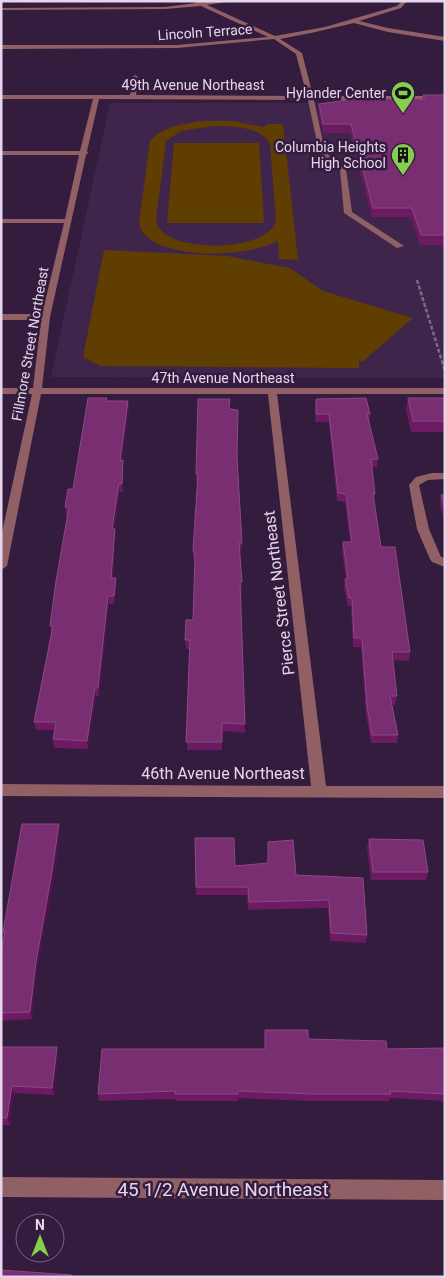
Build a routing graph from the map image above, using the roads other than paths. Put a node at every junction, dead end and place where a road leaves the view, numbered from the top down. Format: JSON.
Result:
{"nodes":[{"id":1,"x":195,"y":1,"type":"edge"},
{"id":2,"x":230,"y":1,"type":"edge"},
{"id":3,"x":405,"y":1,"type":"edge"},
{"id":4,"x":201,"y":4,"type":"junction"},
{"id":5,"x":1,"y":9,"type":"edge"},
{"id":6,"x":354,"y":20,"type":"junction"},
{"id":7,"x":275,"y":38,"type":"junction"},
{"id":8,"x":445,"y":39,"type":"edge"},
{"id":9,"x":1,"y":48,"type":"edge"},
{"id":10,"x":135,"y":77,"type":"dead end"},
{"id":11,"x":1,"y":97,"type":"edge"},
{"id":12,"x":96,"y":98,"type":"junction"},
{"id":13,"x":133,"y":98,"type":"junction"},
{"id":14,"x":310,"y":98,"type":"junction"},
{"id":15,"x":445,"y":98,"type":"edge"},
{"id":16,"x":1,"y":153,"type":"edge"},
{"id":17,"x":85,"y":153,"type":"junction"},
{"id":18,"x":1,"y":221,"type":"edge"},
{"id":19,"x":69,"y":221,"type":"junction"},
{"id":20,"x":400,"y":246,"type":"dead end"},
{"id":21,"x":1,"y":317,"type":"edge"},
{"id":22,"x":46,"y":317,"type":"junction"},
{"id":23,"x":1,"y":391,"type":"edge"},
{"id":24,"x":37,"y":391,"type":"junction"},
{"id":25,"x":272,"y":392,"type":"junction"},
{"id":26,"x":445,"y":392,"type":"edge"},
{"id":27,"x":445,"y":476,"type":"edge"},
{"id":28,"x":445,"y":563,"type":"edge"},
{"id":29,"x":1,"y":566,"type":"edge"},
{"id":30,"x":1,"y":790,"type":"edge"},
{"id":31,"x":319,"y":791,"type":"junction"},
{"id":32,"x":445,"y":792,"type":"edge"},
{"id":33,"x":1,"y":1187,"type":"edge"},
{"id":34,"x":445,"y":1190,"type":"edge"}],
"edges":[{"from":1,"to":4,"type":"street"},
{"from":2,"to":4,"type":"street"},
{"from":3,"to":6,"type":"street","name":"Lincoln Terrace"},
{"from":4,"to":5,"type":"street"},
{"from":4,"to":7,"type":"street"},
{"from":6,"to":7,"type":"street","name":"Lincoln Terrace"},
{"from":6,"to":8,"type":"street"},
{"from":7,"to":9,"type":"street","name":"Lincoln Terrace"},
{"from":7,"to":14,"type":"street"},
{"from":10,"to":13,"type":"street"},
{"from":11,"to":12,"type":"street","name":"49th Avenue Northeast"},
{"from":12,"to":13,"type":"street","name":"49th Avenue Northeast"},
{"from":12,"to":17,"type":"street","name":"Fillmore Street Northeast"},
{"from":13,"to":14,"type":"street","name":"49th Avenue Northeast"},
{"from":14,"to":15,"type":"street","name":"49th Avenue Northeast"},
{"from":14,"to":20,"type":"street"},
{"from":16,"to":17,"type":"street"},
{"from":17,"to":19,"type":"street","name":"Fillmore Street Northeast"},
{"from":18,"to":19,"type":"street"},
{"from":19,"to":22,"type":"street","name":"Fillmore Street Northeast"},
{"from":21,"to":22,"type":"street"},
{"from":22,"to":24,"type":"street","name":"Fillmore Street Northeast"},
{"from":23,"to":24,"type":"street","name":"47th Avenue Northeast"},
{"from":24,"to":25,"type":"street","name":"47th Avenue Northeast"},
{"from":24,"to":29,"type":"street","name":"Fillmore Street Northeast"},
{"from":25,"to":26,"type":"street","name":"47th Avenue Northeast"},
{"from":25,"to":31,"type":"street","name":"Pierce Street Northeast"},
{"from":27,"to":28,"type":"street"},
{"from":30,"to":31,"type":"street","name":"46th Avenue Northeast"},
{"from":31,"to":32,"type":"street","name":"46th Avenue Northeast"},
{"from":33,"to":34,"type":"street","name":"45 1/2 Avenue Northeast"}]}
